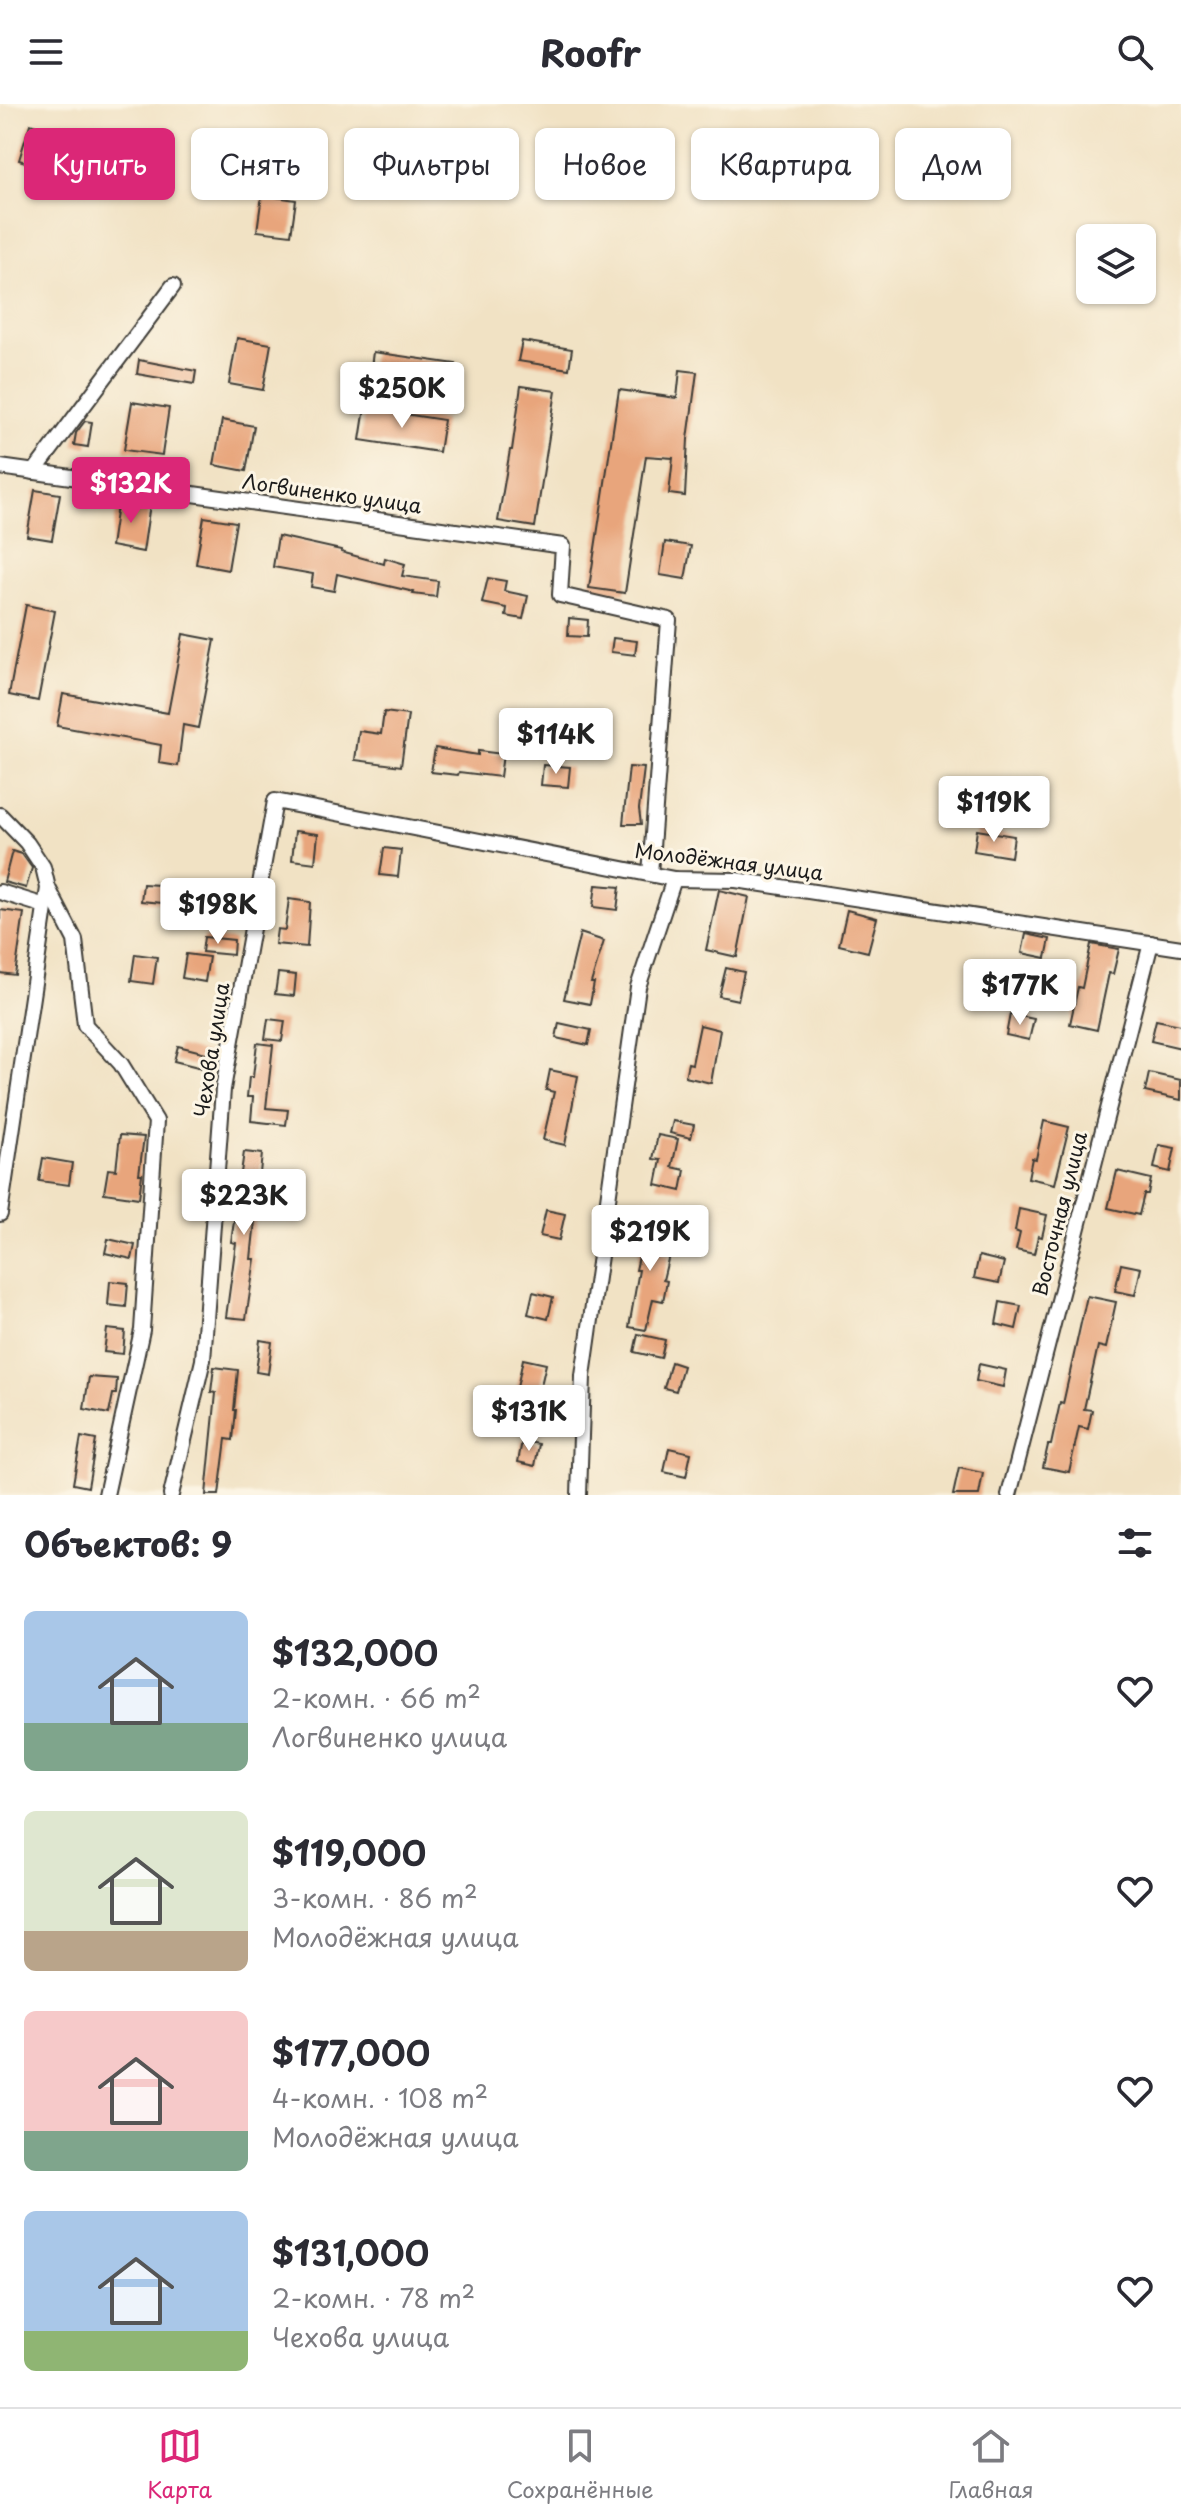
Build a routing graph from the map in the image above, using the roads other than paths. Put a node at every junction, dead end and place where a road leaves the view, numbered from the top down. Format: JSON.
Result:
{"nodes":[{"id":1,"x":173,"y":286,"type":"dead end"},
{"id":2,"x":0,"y":467,"type":"edge"},
{"id":3,"x":34,"y":472,"type":"junction"},
{"id":4,"x":275,"y":801,"type":"joint"},
{"id":5,"x":0,"y":815,"type":"edge"},
{"id":6,"x":650,"y":874,"type":"junction"},
{"id":7,"x":674,"y":879,"type":"junction"},
{"id":8,"x":48,"y":888,"type":"junction"},
{"id":9,"x":0,"y":892,"type":"edge"},
{"id":10,"x":45,"y":906,"type":"junction"},
{"id":11,"x":1151,"y":943,"type":"junction"},
{"id":12,"x":1181,"y":948,"type":"edge"},
{"id":13,"x":0,"y":1214,"type":"edge"},
{"id":14,"x":106,"y":1495,"type":"edge"},
{"id":15,"x":171,"y":1495,"type":"edge"},
{"id":16,"x":579,"y":1495,"type":"edge"},
{"id":17,"x":1009,"y":1495,"type":"edge"}],
"edges":[{"from":1,"to":3,"type":"street"},
{"from":2,"to":3,"type":"street","name":"Логвиненко улица"},
{"from":3,"to":6,"type":"street","name":"Логвиненко улица"},
{"from":4,"to":6,"type":"street","name":"Молодёжная улица"},
{"from":4,"to":15,"type":"street","name":"Чехова улица"},
{"from":5,"to":8,"type":"street"},
{"from":6,"to":7,"type":"street","name":"Молодёжная улица"},
{"from":7,"to":11,"type":"street","name":"Молодёжная улица"},
{"from":7,"to":16,"type":"street"},
{"from":8,"to":10,"type":"street"},
{"from":8,"to":14,"type":"street"},
{"from":9,"to":10,"type":"street"},
{"from":10,"to":13,"type":"street"},
{"from":11,"to":12,"type":"street","name":"Молодёжная улица"},
{"from":11,"to":17,"type":"street","name":"Восточная улица"}]}
